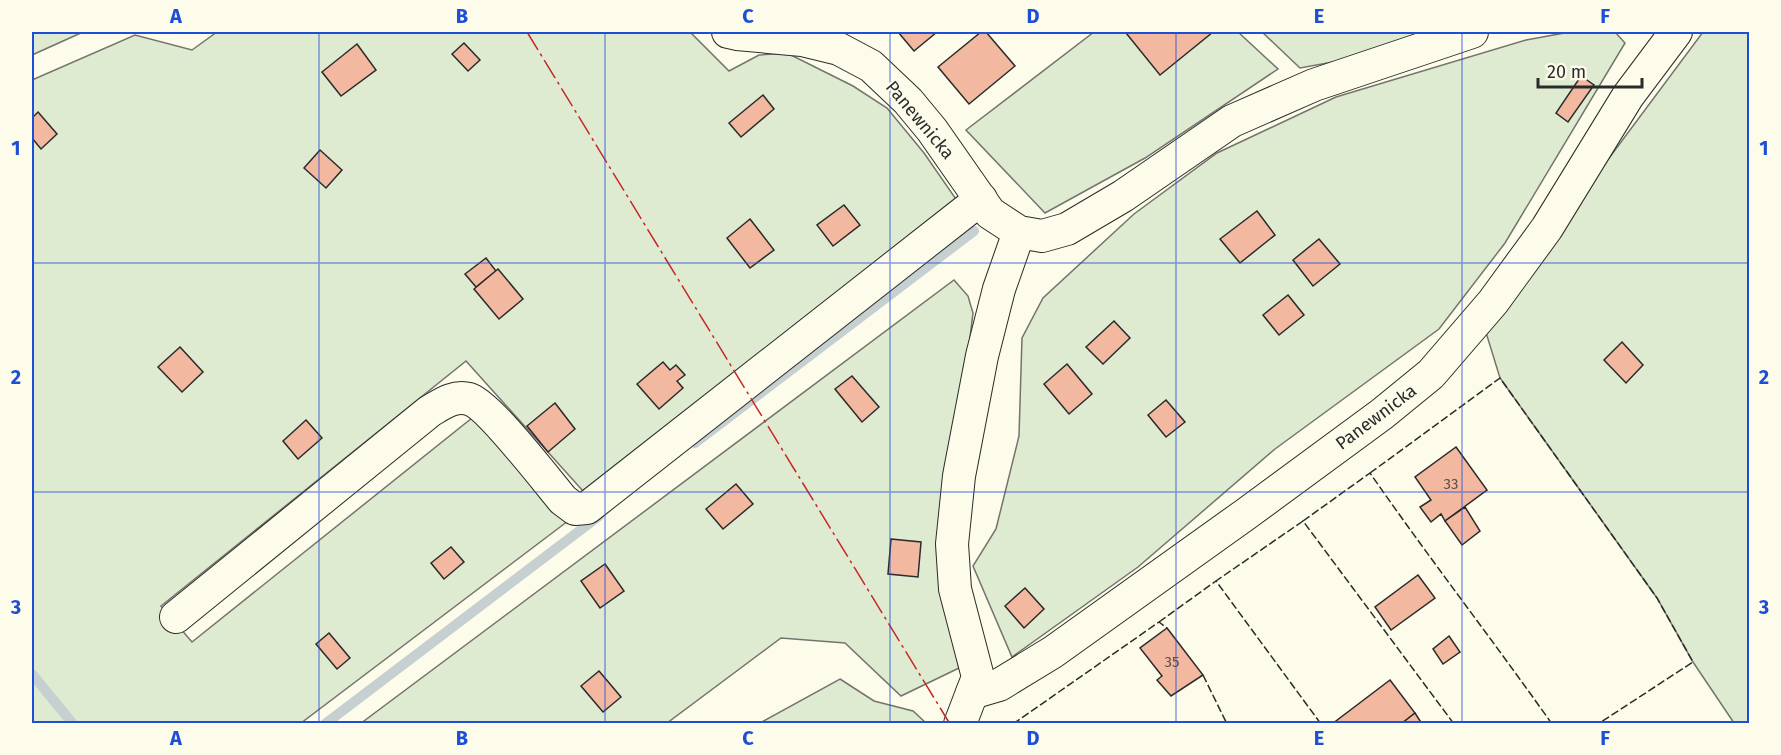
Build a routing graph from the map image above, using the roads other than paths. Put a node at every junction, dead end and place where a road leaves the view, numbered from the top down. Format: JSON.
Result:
{"nodes":[{"id":1,"x":728,"y":32,"type":"edge"},
{"id":2,"x":1472,"y":32,"type":"edge"},
{"id":3,"x":1676,"y":32,"type":"edge"},
{"id":4,"x":981,"y":199,"type":"junction"},
{"id":5,"x":1018,"y":232,"type":"junction"},
{"id":6,"x":176,"y":617,"type":"dead end"},
{"id":7,"x":972,"y":693,"type":"junction"},
{"id":8,"x":960,"y":723,"type":"edge"}],
"edges":[{"from":1,"to":4,"type":"street","name":"Panewnicka"},
{"from":2,"to":5,"type":"street"},
{"from":3,"to":7,"type":"street","name":"Panewnicka"},
{"from":4,"to":5,"type":"street","name":"Panewnicka"},
{"from":4,"to":6,"type":"street"},
{"from":5,"to":7,"type":"street"},
{"from":7,"to":8,"type":"street"}]}
